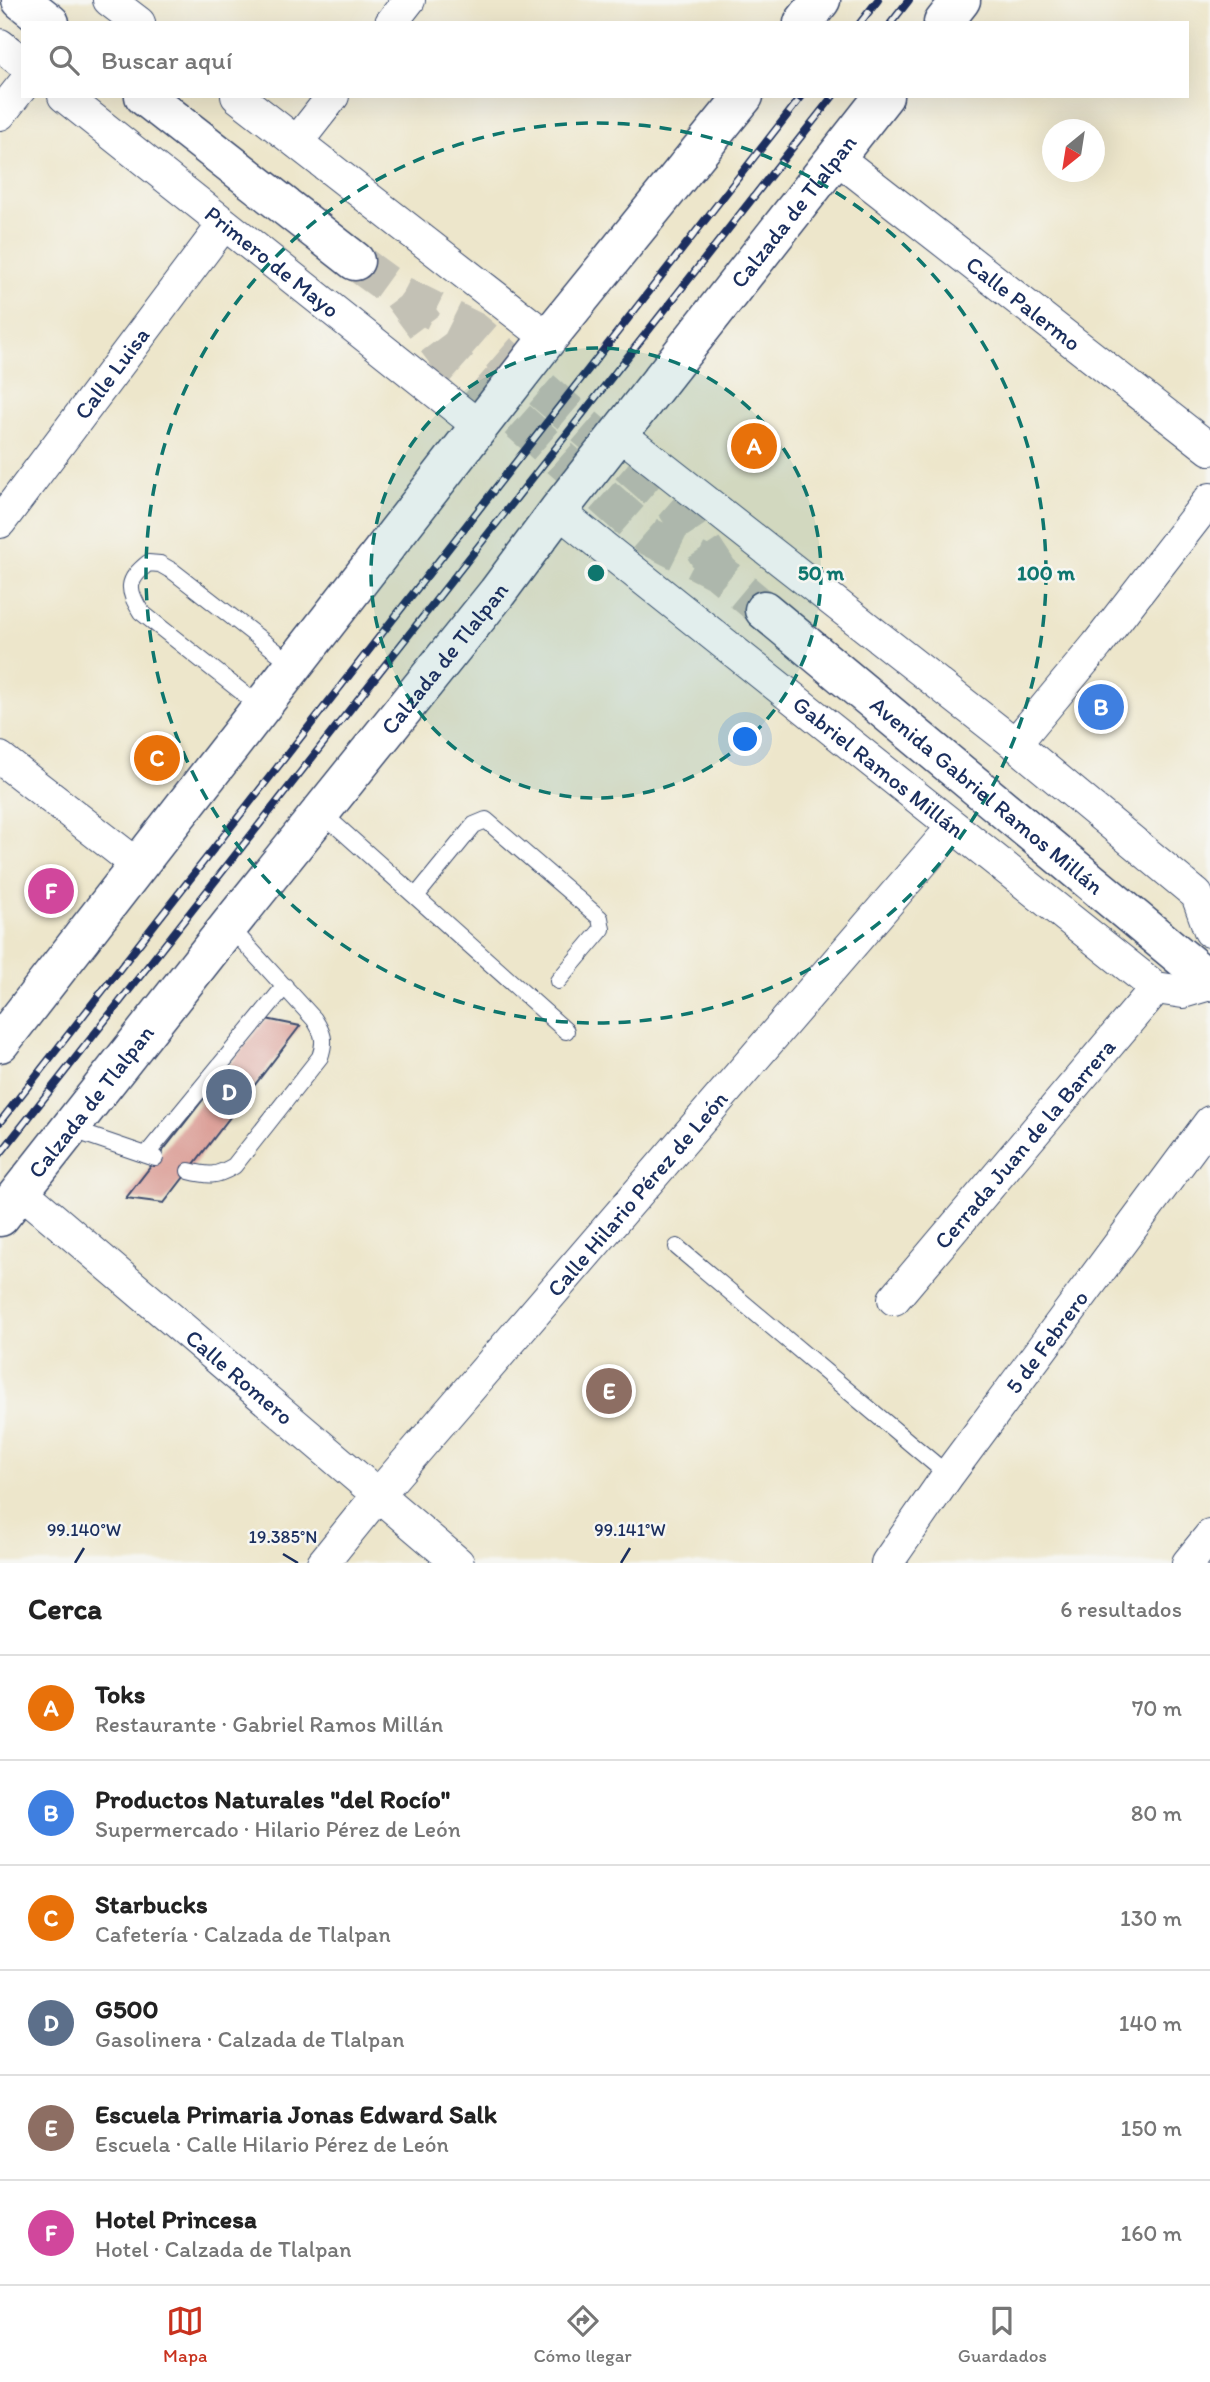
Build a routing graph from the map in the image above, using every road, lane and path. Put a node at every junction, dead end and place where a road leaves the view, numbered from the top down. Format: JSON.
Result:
{"nodes":[{"id":1,"x":21,"y":0,"type":"edge"},
{"id":2,"x":109,"y":0,"type":"edge"},
{"id":3,"x":408,"y":0,"type":"edge"},
{"id":4,"x":821,"y":0,"type":"edge"},
{"id":5,"x":961,"y":0,"type":"edge"},
{"id":6,"x":47,"y":21,"type":"edge"},
{"id":7,"x":136,"y":21,"type":"edge"},
{"id":8,"x":392,"y":21,"type":"edge"},
{"id":9,"x":805,"y":21,"type":"edge"},
{"id":10,"x":945,"y":21,"type":"edge"},
{"id":11,"x":0,"y":45,"type":"edge"},
{"id":12,"x":21,"y":61,"type":"edge"},
{"id":13,"x":21,"y":88,"type":"edge"},
{"id":14,"x":66,"y":98,"type":"edge"},
{"id":15,"x":147,"y":98,"type":"edge"},
{"id":16,"x":240,"y":98,"type":"edge"},
{"id":17,"x":330,"y":98,"type":"edge"},
{"id":18,"x":742,"y":98,"type":"edge"},
{"id":19,"x":882,"y":98,"type":"edge"},
{"id":20,"x":0,"y":114,"type":"edge"},
{"id":21,"x":297,"y":142,"type":"junction"},
{"id":22,"x":836,"y":157,"type":"junction"},
{"id":23,"x":224,"y":224,"type":"junction"},
{"id":24,"x":355,"y":261,"type":"tunnel mouth"},
{"id":25,"x":548,"y":338,"type":"junction"},
{"id":26,"x":480,"y":427,"type":"junction"},
{"id":27,"x":620,"y":434,"type":"junction"},
{"id":28,"x":1210,"y":449,"type":"edge"},
{"id":29,"x":1210,"y":499,"type":"edge"},
{"id":30,"x":558,"y":511,"type":"junction"},
{"id":31,"x":0,"y":522,"type":"edge"},
{"id":32,"x":764,"y":610,"type":"tunnel mouth"},
{"id":33,"x":295,"y":666,"type":"junction"},
{"id":34,"x":262,"y":708,"type":"junction"},
{"id":35,"x":1015,"y":744,"type":"junction"},
{"id":36,"x":0,"y":758,"type":"edge"},
{"id":37,"x":321,"y":812,"type":"junction"},
{"id":38,"x":953,"y":827,"type":"junction"},
{"id":39,"x":139,"y":866,"type":"junction"},
{"id":40,"x":417,"y":895,"type":"junction"},
{"id":41,"x":229,"y":926,"type":"junction"},
{"id":42,"x":1210,"y":931,"type":"edge"},
{"id":43,"x":558,"y":981,"type":"dead end"},
{"id":44,"x":1210,"y":982,"type":"edge"},
{"id":45,"x":285,"y":986,"type":"junction"},
{"id":46,"x":1156,"y":988,"type":"junction"},
{"id":47,"x":566,"y":1031,"type":"dead end"},
{"id":48,"x":0,"y":1043,"type":"edge"},
{"id":49,"x":1210,"y":1122,"type":"edge"},
{"id":50,"x":70,"y":1129,"type":"junction"},
{"id":51,"x":189,"y":1171,"type":"dead end"},
{"id":52,"x":10,"y":1204,"type":"edge"},
{"id":53,"x":677,"y":1247,"type":"dead end"},
{"id":54,"x":894,"y":1299,"type":"dead end"},
{"id":55,"x":948,"y":1475,"type":"junction"},
{"id":56,"x":378,"y":1495,"type":"junction"},
{"id":57,"x":1210,"y":1535,"type":"edge"},
{"id":58,"x":323,"y":1563,"type":"edge"},
{"id":59,"x":458,"y":1563,"type":"edge"},
{"id":60,"x":887,"y":1563,"type":"edge"},
{"id":61,"x":1188,"y":1563,"type":"edge"}],
"edges":[{"from":1,"to":6,"type":"main road"},
{"from":2,"to":7,"type":"street"},
{"from":3,"to":8,"type":"street"},
{"from":4,"to":9,"type":"main road"},
{"from":5,"to":10,"type":"main road"},
{"from":11,"to":12,"type":"street"},
{"from":13,"to":20,"type":"street"},
{"from":14,"to":23,"type":"street","name":"Primero de Mayo"},
{"from":15,"to":24,"type":"main road"},
{"from":16,"to":21,"type":"street"},
{"from":17,"to":21,"type":"street"},
{"from":18,"to":25,"type":"main road"},
{"from":19,"to":22,"type":"main road","name":"Calzada de Tlalpan"},
{"from":21,"to":25,"type":"street"},
{"from":22,"to":27,"type":"main road","name":"Calzada de Tlalpan"},
{"from":22,"to":28,"type":"street","name":"Calle Palermo"},
{"from":23,"to":26,"type":"street","name":"Primero de Mayo"},
{"from":23,"to":31,"type":"street","name":"Calle Luisa"},
{"from":25,"to":26,"type":"main road"},
{"from":26,"to":33,"type":"main road"},
{"from":27,"to":30,"type":"main road","name":"Calzada de Tlalpan"},
{"from":27,"to":35,"type":"street"},
{"from":29,"to":35,"type":"street"},
{"from":30,"to":37,"type":"main road","name":"Calzada de Tlalpan"},
{"from":30,"to":38,"type":"street","name":"Gabriel Ramos Millán"},
{"from":32,"to":44,"type":"main road","name":"Avenida Gabriel Ramos Millán"},
{"from":33,"to":34,"type":"main road"},
{"from":33,"to":34,"type":"lane"},
{"from":34,"to":39,"type":"main road"},
{"from":35,"to":42,"type":"street"},
{"from":36,"to":39,"type":"street"},
{"from":37,"to":40,"type":"lane"},
{"from":37,"to":41,"type":"main road","name":"Calzada de Tlalpan"},
{"from":38,"to":46,"type":"street","name":"Gabriel Ramos Millán"},
{"from":38,"to":56,"type":"street","name":"Calle Hilario Pérez de León"},
{"from":39,"to":48,"type":"main road"},
{"from":40,"to":43,"type":"lane"},
{"from":40,"to":47,"type":"lane"},
{"from":41,"to":45,"type":"lane"},
{"from":41,"to":50,"type":"main road","name":"Calzada de Tlalpan"},
{"from":44,"to":46,"type":"street"},
{"from":45,"to":50,"type":"lane"},
{"from":45,"to":51,"type":"lane"},
{"from":46,"to":54,"type":"street","name":"Cerrada Juan de la Barrera"},
{"from":49,"to":55,"type":"street","name":"5 de Febrero"},
{"from":50,"to":52,"type":"main road","name":"Calzada de Tlalpan"},
{"from":52,"to":56,"type":"street","name":"Calle Romero"},
{"from":53,"to":55,"type":"lane"},
{"from":55,"to":60,"type":"street","name":"5 de Febrero"},
{"from":56,"to":58,"type":"street","name":"Calle Hilario Pérez de León"},
{"from":56,"to":59,"type":"street","name":"Calle Romero"},
{"from":57,"to":61,"type":"street"}]}
